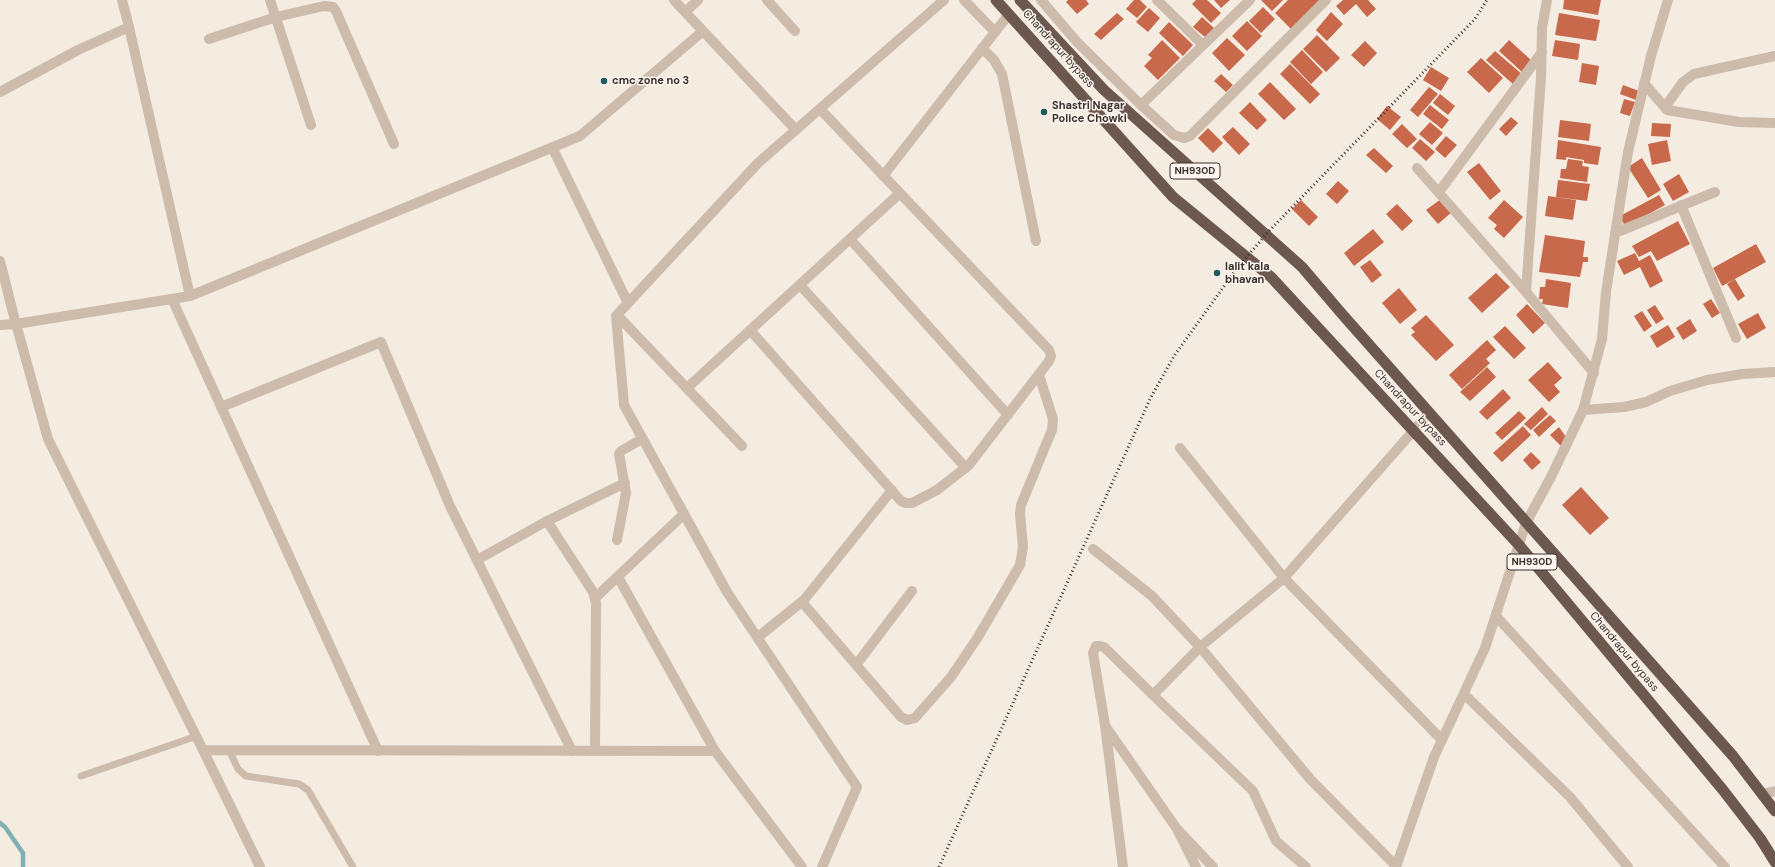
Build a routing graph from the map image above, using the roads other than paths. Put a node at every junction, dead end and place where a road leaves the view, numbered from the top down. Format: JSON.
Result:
{"nodes":[{"id":1,"x":122,"y":0,"type":"edge"},
{"id":2,"x":270,"y":0,"type":"edge"},
{"id":3,"x":674,"y":0,"type":"edge"},
{"id":4,"x":698,"y":0,"type":"edge"},
{"id":5,"x":767,"y":0,"type":"edge"},
{"id":6,"x":944,"y":0,"type":"edge"},
{"id":7,"x":964,"y":0,"type":"edge"},
{"id":8,"x":996,"y":0,"type":"edge"},
{"id":9,"x":1020,"y":0,"type":"edge"},
{"id":10,"x":1041,"y":0,"type":"edge"},
{"id":11,"x":1157,"y":0,"type":"edge"},
{"id":12,"x":1250,"y":0,"type":"edge"},
{"id":13,"x":1326,"y":0,"type":"edge"},
{"id":14,"x":1547,"y":0,"type":"edge"},
{"id":15,"x":1668,"y":0,"type":"edge"},
{"id":16,"x":685,"y":12,"type":"junction"},
{"id":17,"x":1009,"y":14,"type":"junction"},
{"id":18,"x":276,"y":18,"type":"junction"},
{"id":19,"x":130,"y":27,"type":"junction"},
{"id":20,"x":703,"y":30,"type":"junction"},
{"id":21,"x":795,"y":31,"type":"dead end"},
{"id":22,"x":995,"y":32,"type":"junction"},
{"id":23,"x":209,"y":39,"type":"dead end"},
{"id":24,"x":1204,"y":45,"type":"junction"},
{"id":25,"x":982,"y":48,"type":"junction"},
{"id":26,"x":1542,"y":52,"type":"junction"},
{"id":27,"x":1775,"y":56,"type":"edge"},
{"id":28,"x":1644,"y":83,"type":"junction"},
{"id":29,"x":0,"y":92,"type":"edge"},
{"id":30,"x":1141,"y":105,"type":"junction"},
{"id":31,"x":1665,"y":108,"type":"junction"},
{"id":32,"x":820,"y":109,"type":"junction"},
{"id":33,"x":1775,"y":123,"type":"edge"},
{"id":34,"x":311,"y":125,"type":"dead end"},
{"id":35,"x":796,"y":130,"type":"junction"},
{"id":36,"x":394,"y":144,"type":"dead end"},
{"id":37,"x":552,"y":147,"type":"junction"},
{"id":38,"x":1417,"y":168,"type":"dead end"},
{"id":39,"x":883,"y":176,"type":"junction"},
{"id":40,"x":1439,"y":192,"type":"junction"},
{"id":41,"x":1715,"y":192,"type":"dead end"},
{"id":42,"x":900,"y":193,"type":"junction"},
{"id":43,"x":1681,"y":206,"type":"junction"},
{"id":44,"x":1615,"y":233,"type":"junction"},
{"id":45,"x":850,"y":239,"type":"junction"},
{"id":46,"x":1036,"y":240,"type":"dead end"},
{"id":47,"x":0,"y":261,"type":"edge"},
{"id":48,"x":800,"y":285,"type":"junction"},
{"id":49,"x":1526,"y":292,"type":"junction"},
{"id":50,"x":190,"y":296,"type":"junction"},
{"id":51,"x":172,"y":299,"type":"junction"},
{"id":52,"x":628,"y":302,"type":"junction"},
{"id":53,"x":617,"y":315,"type":"junction"},
{"id":54,"x":16,"y":324,"type":"junction"},
{"id":55,"x":0,"y":325,"type":"edge"},
{"id":56,"x":750,"y":330,"type":"junction"},
{"id":57,"x":1736,"y":338,"type":"dead end"},
{"id":58,"x":1775,"y":372,"type":"edge"},
{"id":59,"x":1594,"y":373,"type":"junction"},
{"id":60,"x":1039,"y":374,"type":"junction"},
{"id":61,"x":687,"y":388,"type":"junction"},
{"id":62,"x":221,"y":407,"type":"junction"},
{"id":63,"x":1583,"y":410,"type":"junction"},
{"id":64,"x":1429,"y":413,"type":"junction"},
{"id":65,"x":1008,"y":415,"type":"junction"},
{"id":66,"x":1413,"y":431,"type":"junction"},
{"id":67,"x":642,"y":439,"type":"junction"},
{"id":68,"x":742,"y":446,"type":"dead end"},
{"id":69,"x":1180,"y":448,"type":"dead end"},
{"id":70,"x":966,"y":468,"type":"junction"},
{"id":71,"x":625,"y":483,"type":"junction"},
{"id":72,"x":892,"y":490,"type":"junction"},
{"id":73,"x":684,"y":514,"type":"junction"},
{"id":74,"x":547,"y":521,"type":"junction"},
{"id":75,"x":1526,"y":523,"type":"junction"},
{"id":76,"x":617,"y":540,"type":"dead end"},
{"id":77,"x":1518,"y":546,"type":"junction"},
{"id":78,"x":1094,"y":549,"type":"dead end"},
{"id":79,"x":477,"y":560,"type":"junction"},
{"id":80,"x":618,"y":577,"type":"junction"},
{"id":81,"x":1284,"y":578,"type":"junction"},
{"id":82,"x":912,"y":591,"type":"dead end"},
{"id":83,"x":595,"y":598,"type":"junction"},
{"id":84,"x":802,"y":602,"type":"junction"},
{"id":85,"x":1496,"y":616,"type":"junction"},
{"id":86,"x":758,"y":637,"type":"junction"},
{"id":87,"x":1200,"y":647,"type":"junction"},
{"id":88,"x":856,"y":665,"type":"junction"},
{"id":89,"x":1464,"y":694,"type":"junction"},
{"id":90,"x":1153,"y":695,"type":"junction"},
{"id":91,"x":1105,"y":725,"type":"junction"},
{"id":92,"x":196,"y":736,"type":"junction"},
{"id":93,"x":1442,"y":740,"type":"junction"},
{"id":94,"x":203,"y":750,"type":"junction"},
{"id":95,"x":229,"y":750,"type":"junction"},
{"id":96,"x":378,"y":751,"type":"junction"},
{"id":97,"x":572,"y":751,"type":"junction"},
{"id":98,"x":595,"y":751,"type":"junction"},
{"id":99,"x":715,"y":751,"type":"junction"},
{"id":100,"x":81,"y":776,"type":"dead end"},
{"id":101,"x":1775,"y":791,"type":"edge"},
{"id":102,"x":1762,"y":794,"type":"junction"},
{"id":103,"x":1775,"y":811,"type":"edge"},
{"id":104,"x":1177,"y":829,"type":"junction"},
{"id":105,"x":1775,"y":862,"type":"edge"},
{"id":106,"x":260,"y":867,"type":"edge"},
{"id":107,"x":353,"y":867,"type":"edge"},
{"id":108,"x":802,"y":867,"type":"edge"},
{"id":109,"x":822,"y":867,"type":"edge"},
{"id":110,"x":1123,"y":867,"type":"edge"},
{"id":111,"x":1196,"y":867,"type":"edge"},
{"id":112,"x":1213,"y":867,"type":"edge"},
{"id":113,"x":1306,"y":867,"type":"edge"},
{"id":114,"x":1396,"y":867,"type":"edge"},
{"id":115,"x":1628,"y":867,"type":"edge"},
{"id":116,"x":1725,"y":867,"type":"edge"}],
"edges":[{"from":1,"to":19,"type":"street"},
{"from":2,"to":18,"type":"street"},
{"from":3,"to":16,"type":"street"},
{"from":4,"to":16,"type":"street"},
{"from":5,"to":21,"type":"street"},
{"from":6,"to":32,"type":"street"},
{"from":7,"to":22,"type":"street"},
{"from":8,"to":17,"type":"highway","name":"Chandrapur bypass","number":"NH930D"},
{"from":9,"to":64,"type":"highway","name":"Chandrapur bypass","number":"NH930D"},
{"from":10,"to":30,"type":"street"},
{"from":11,"to":24,"type":"street"},
{"from":12,"to":24,"type":"street"},
{"from":13,"to":30,"type":"street"},
{"from":14,"to":26,"type":"street"},
{"from":15,"to":28,"type":"street"},
{"from":16,"to":20,"type":"street"},
{"from":17,"to":22,"type":"street"},
{"from":17,"to":66,"type":"highway","name":"Chandrapur bypass","number":"NH930D"},
{"from":18,"to":23,"type":"street"},
{"from":18,"to":34,"type":"street"},
{"from":18,"to":36,"type":"street"},
{"from":19,"to":29,"type":"street"},
{"from":19,"to":50,"type":"street"},
{"from":20,"to":35,"type":"street"},
{"from":20,"to":37,"type":"street"},
{"from":22,"to":25,"type":"street"},
{"from":24,"to":30,"type":"street"},
{"from":25,"to":39,"type":"street"},
{"from":25,"to":46,"type":"street"},
{"from":26,"to":40,"type":"street"},
{"from":26,"to":49,"type":"street"},
{"from":27,"to":31,"type":"street"},
{"from":28,"to":31,"type":"street"},
{"from":28,"to":44,"type":"street"},
{"from":31,"to":33,"type":"street"},
{"from":32,"to":35,"type":"street"},
{"from":32,"to":39,"type":"street"},
{"from":35,"to":52,"type":"street"},
{"from":37,"to":50,"type":"street"},
{"from":37,"to":52,"type":"street"},
{"from":38,"to":40,"type":"street"},
{"from":39,"to":42,"type":"street"},
{"from":40,"to":49,"type":"street"},
{"from":41,"to":43,"type":"street"},
{"from":42,"to":45,"type":"street"},
{"from":42,"to":60,"type":"street"},
{"from":43,"to":44,"type":"street"},
{"from":43,"to":57,"type":"street"},
{"from":44,"to":59,"type":"street"},
{"from":45,"to":48,"type":"street"},
{"from":45,"to":65,"type":"street"},
{"from":47,"to":54,"type":"street"},
{"from":48,"to":56,"type":"street"},
{"from":48,"to":70,"type":"street"},
{"from":49,"to":59,"type":"street"},
{"from":50,"to":51,"type":"street"},
{"from":51,"to":54,"type":"street"},
{"from":51,"to":62,"type":"street"},
{"from":52,"to":53,"type":"street"},
{"from":53,"to":61,"type":"street"},
{"from":53,"to":67,"type":"street"},
{"from":54,"to":55,"type":"street"},
{"from":54,"to":92,"type":"street"},
{"from":56,"to":61,"type":"street"},
{"from":56,"to":72,"type":"street"},
{"from":58,"to":63,"type":"street"},
{"from":59,"to":63,"type":"street"},
{"from":60,"to":65,"type":"street"},
{"from":60,"to":88,"type":"street"},
{"from":61,"to":68,"type":"street"},
{"from":62,"to":79,"type":"street"},
{"from":62,"to":96,"type":"street"},
{"from":63,"to":75,"type":"street"},
{"from":64,"to":66,"type":"street"},
{"from":64,"to":75,"type":"highway","name":"Chandrapur bypass","number":"NH930D"},
{"from":65,"to":70,"type":"street"},
{"from":66,"to":77,"type":"highway","name":"Chandrapur bypass","number":"NH930D"},
{"from":66,"to":81,"type":"street"},
{"from":67,"to":71,"type":"street"},
{"from":67,"to":73,"type":"street"},
{"from":69,"to":81,"type":"street"},
{"from":70,"to":72,"type":"street"},
{"from":71,"to":74,"type":"street"},
{"from":71,"to":76,"type":"street"},
{"from":72,"to":84,"type":"street"},
{"from":73,"to":80,"type":"street"},
{"from":73,"to":86,"type":"street"},
{"from":74,"to":79,"type":"street"},
{"from":74,"to":83,"type":"street"},
{"from":75,"to":77,"type":"street"},
{"from":75,"to":102,"type":"highway","name":"Chandrapur bypass","number":"NH930D"},
{"from":77,"to":85,"type":"street"},
{"from":77,"to":105,"type":"highway","name":"Chandrapur bypass","number":"NH930D"},
{"from":78,"to":87,"type":"street"},
{"from":79,"to":97,"type":"street"},
{"from":80,"to":83,"type":"street"},
{"from":80,"to":99,"type":"street"},
{"from":81,"to":87,"type":"street"},
{"from":81,"to":93,"type":"street"},
{"from":82,"to":88,"type":"street"},
{"from":83,"to":98,"type":"street"},
{"from":84,"to":86,"type":"street"},
{"from":84,"to":88,"type":"street"},
{"from":85,"to":89,"type":"street"},
{"from":85,"to":116,"type":"street"},
{"from":86,"to":109,"type":"street"},
{"from":87,"to":90,"type":"street"},
{"from":87,"to":114,"type":"street"},
{"from":89,"to":93,"type":"street"},
{"from":89,"to":115,"type":"street"},
{"from":90,"to":91,"type":"street"},
{"from":90,"to":113,"type":"street"},
{"from":91,"to":104,"type":"street"},
{"from":91,"to":110,"type":"street"},
{"from":92,"to":94,"type":"street"},
{"from":92,"to":100,"type":"lane"},
{"from":93,"to":114,"type":"street"},
{"from":94,"to":95,"type":"street"},
{"from":94,"to":106,"type":"street"},
{"from":95,"to":96,"type":"street"},
{"from":95,"to":107,"type":"lane"},
{"from":96,"to":97,"type":"street"},
{"from":97,"to":98,"type":"street"},
{"from":98,"to":99,"type":"street"},
{"from":99,"to":108,"type":"street"},
{"from":101,"to":102,"type":"street"},
{"from":102,"to":103,"type":"highway","name":"Chandrapur bypass","number":"NH930D"},
{"from":104,"to":111,"type":"street"},
{"from":104,"to":112,"type":"street"}]}
